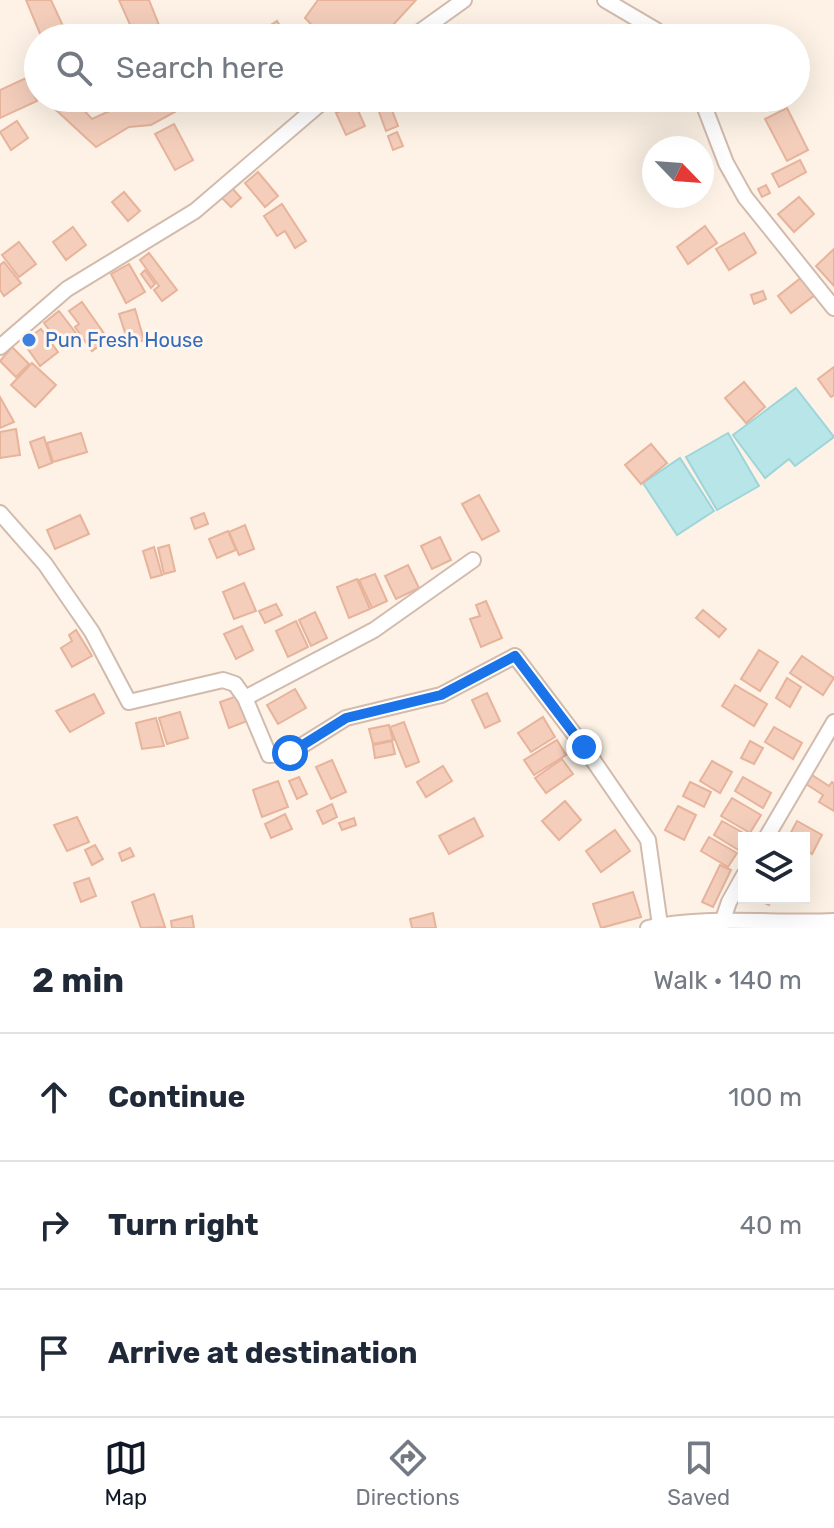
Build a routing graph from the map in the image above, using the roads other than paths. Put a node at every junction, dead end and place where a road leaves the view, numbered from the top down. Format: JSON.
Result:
{"nodes":[{"id":1,"x":464,"y":0,"type":"edge"},
{"id":2,"x":605,"y":0,"type":"edge"},
{"id":3,"x":431,"y":24,"type":"edge"},
{"id":4,"x":646,"y":24,"type":"edge"},
{"id":5,"x":311,"y":112,"type":"edge"},
{"id":6,"x":706,"y":112,"type":"edge"},
{"id":7,"x":834,"y":308,"type":"edge"},
{"id":8,"x":0,"y":347,"type":"edge"},
{"id":9,"x":0,"y":513,"type":"edge"},
{"id":10,"x":473,"y":560,"type":"dead end"},
{"id":11,"x":245,"y":698,"type":"junction"},
{"id":12,"x":834,"y":722,"type":"edge"},
{"id":13,"x":770,"y":832,"type":"edge"},
{"id":14,"x":738,"y":886,"type":"edge"},
{"id":15,"x":834,"y":921,"type":"edge"},
{"id":16,"x":721,"y":925,"type":"edge"},
{"id":17,"x":654,"y":926,"type":"edge"}],
"edges":[{"from":1,"to":3,"type":"street"},
{"from":2,"to":4,"type":"street"},
{"from":5,"to":8,"type":"street"},
{"from":6,"to":7,"type":"street"},
{"from":9,"to":11,"type":"street"},
{"from":10,"to":11,"type":"street"},
{"from":11,"to":17,"type":"street"},
{"from":12,"to":13,"type":"street"},
{"from":14,"to":16,"type":"street"},
{"from":15,"to":16,"type":"street"},
{"from":16,"to":17,"type":"street"}]}
